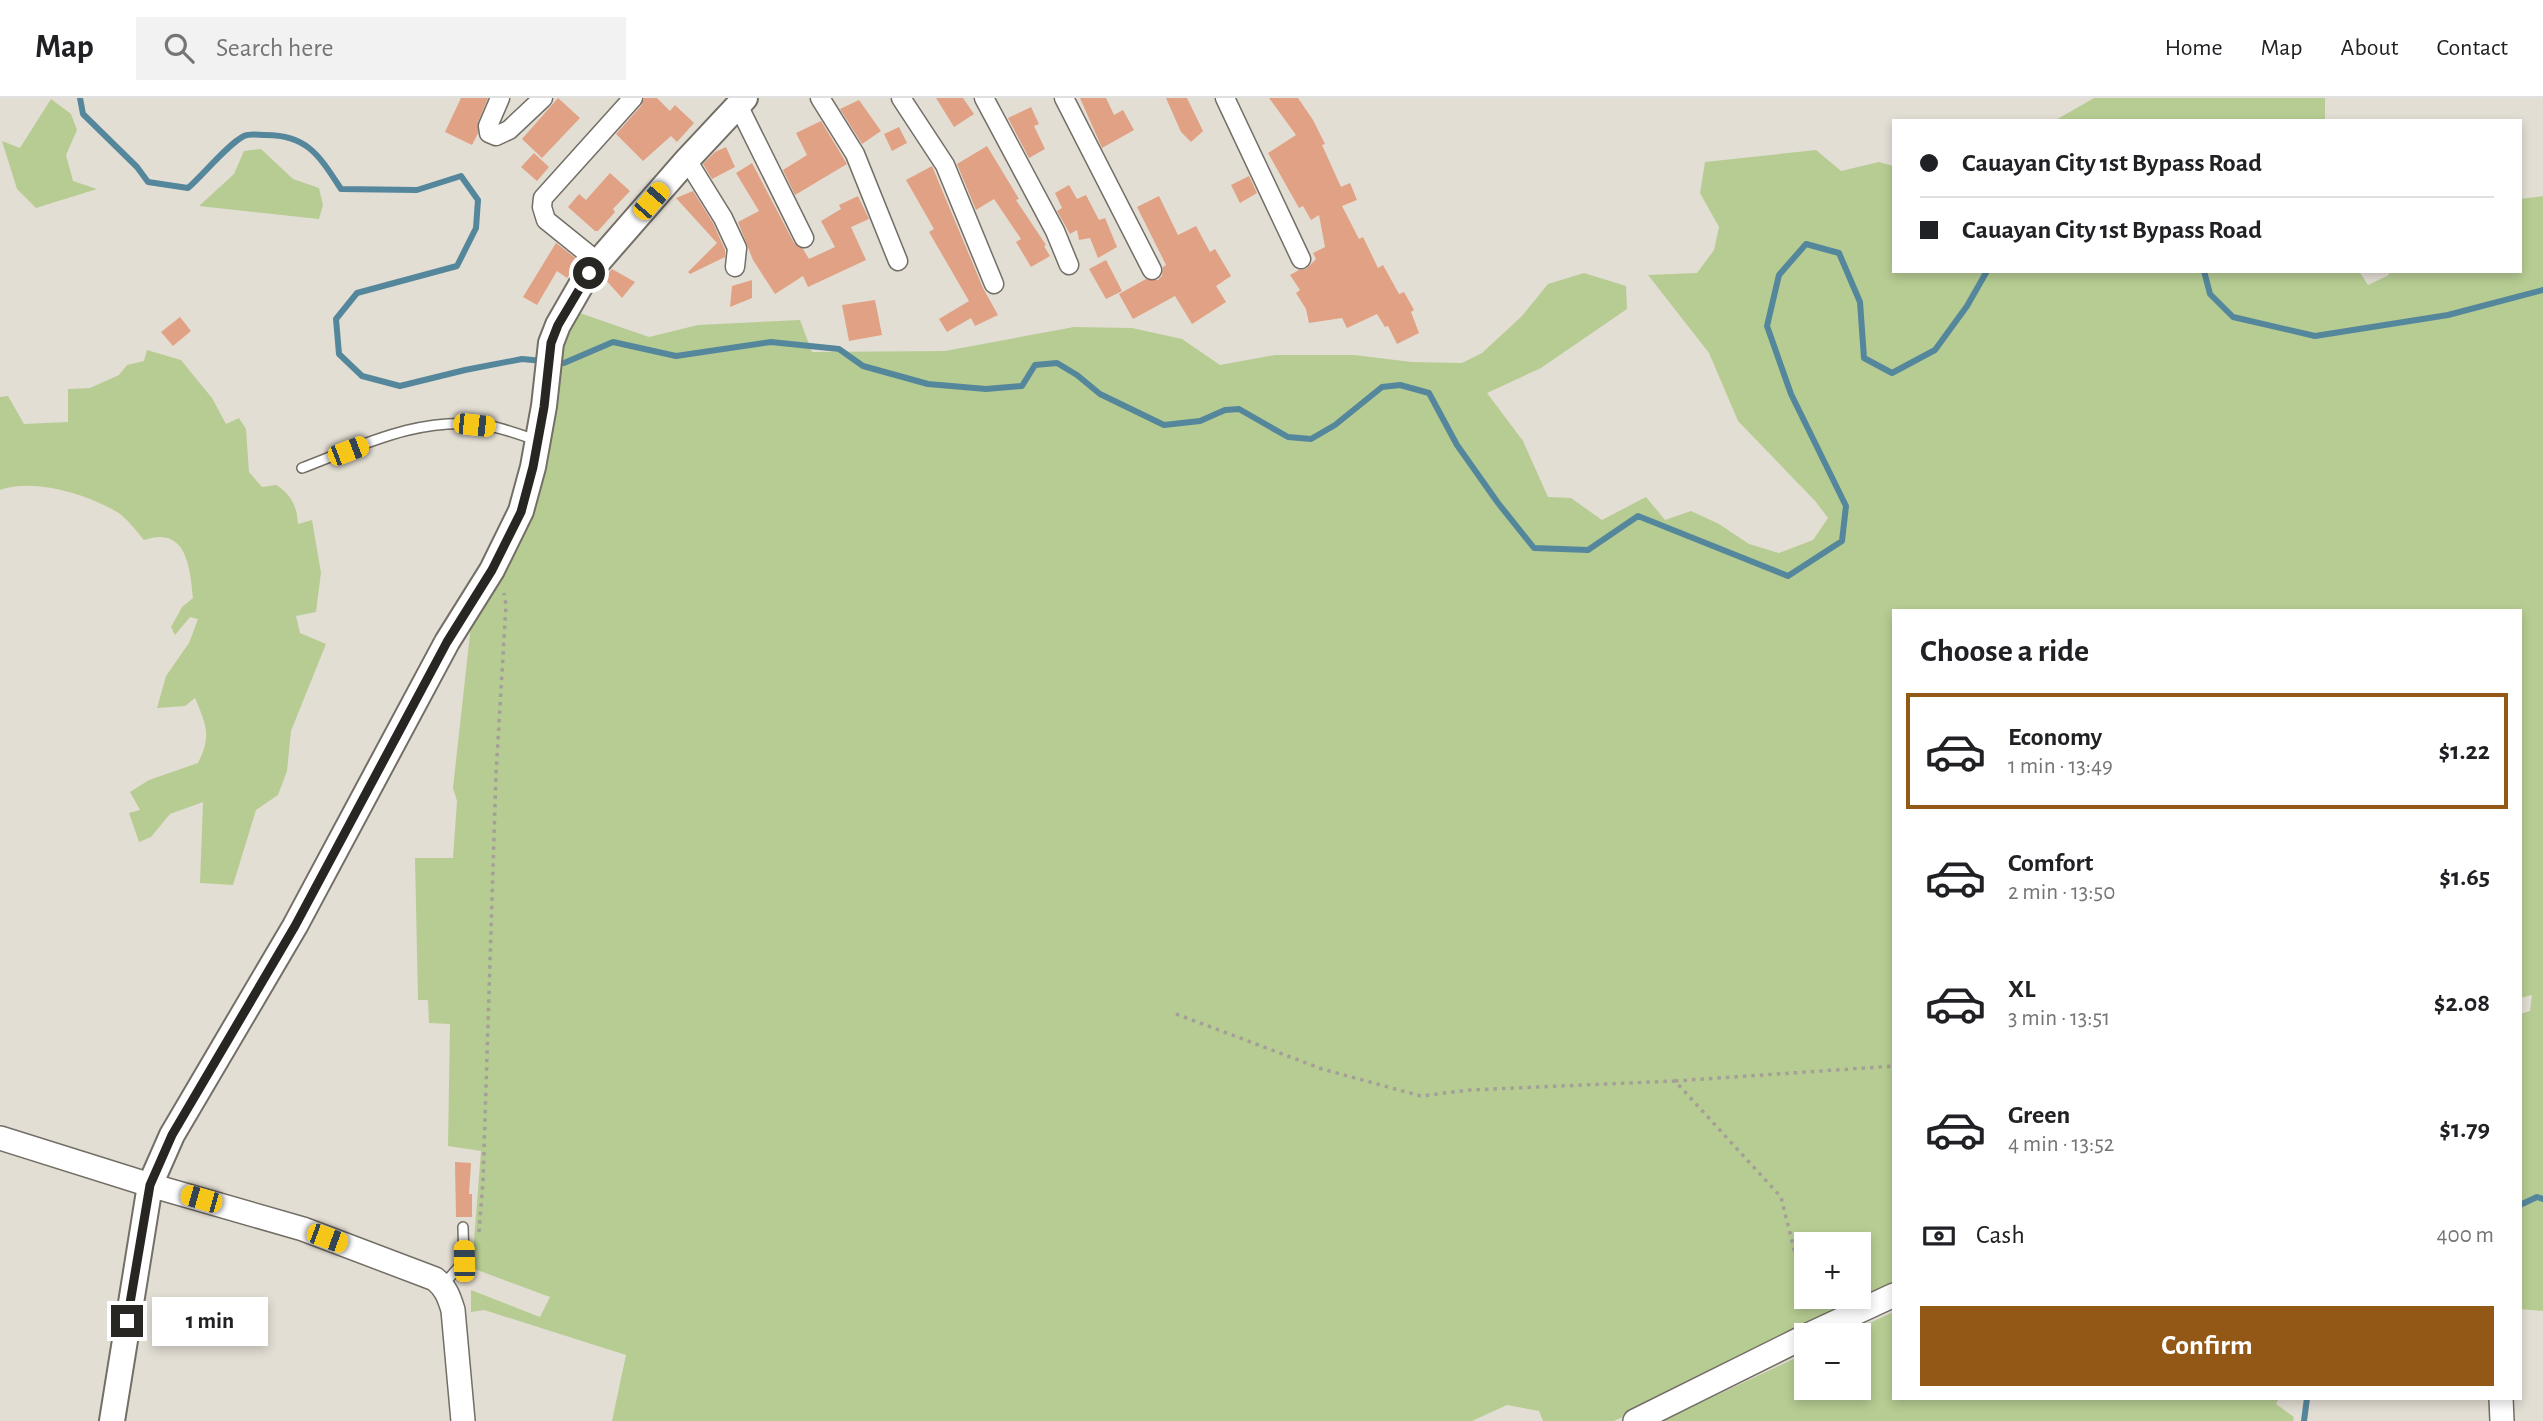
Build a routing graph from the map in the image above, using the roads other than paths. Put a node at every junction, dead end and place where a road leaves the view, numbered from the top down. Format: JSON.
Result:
{"nodes":[{"id":1,"x":500,"y":98,"type":"edge"},
{"id":2,"x":543,"y":98,"type":"edge"},
{"id":3,"x":633,"y":98,"type":"edge"},
{"id":4,"x":820,"y":98,"type":"edge"},
{"id":5,"x":901,"y":98,"type":"edge"},
{"id":6,"x":984,"y":98,"type":"edge"},
{"id":7,"x":1064,"y":98,"type":"edge"},
{"id":8,"x":1225,"y":98,"type":"edge"},
{"id":9,"x":742,"y":102,"type":"edge"},
{"id":10,"x":687,"y":160,"type":"junction"},
{"id":11,"x":804,"y":238,"type":"dead end"},
{"id":12,"x":1301,"y":259,"type":"dead end"},
{"id":13,"x":898,"y":261,"type":"dead end"},
{"id":14,"x":598,"y":262,"type":"junction"},
{"id":15,"x":1069,"y":265,"type":"dead end"},
{"id":16,"x":735,"y":267,"type":"dead end"},
{"id":17,"x":1152,"y":270,"type":"dead end"},
{"id":18,"x":994,"y":284,"type":"dead end"},
{"id":19,"x":538,"y":440,"type":"junction"},
{"id":20,"x":302,"y":468,"type":"dead end"},
{"id":21,"x":0,"y":1138,"type":"edge"},
{"id":22,"x":150,"y":1185,"type":"junction"},
{"id":23,"x":463,"y":1227,"type":"dead end"},
{"id":24,"x":443,"y":1285,"type":"junction"},
{"id":25,"x":1892,"y":1296,"type":"edge"},
{"id":26,"x":1833,"y":1323,"type":"edge"},
{"id":27,"x":1794,"y":1342,"type":"edge"},
{"id":28,"x":2501,"y":1400,"type":"edge"},
{"id":29,"x":112,"y":1421,"type":"edge"},
{"id":30,"x":463,"y":1421,"type":"edge"},
{"id":31,"x":1635,"y":1421,"type":"edge"},
{"id":32,"x":2502,"y":1421,"type":"edge"}],
"edges":[{"from":1,"to":2,"type":"street"},
{"from":3,"to":14,"type":"street"},
{"from":4,"to":13,"type":"street"},
{"from":5,"to":18,"type":"street"},
{"from":6,"to":15,"type":"street"},
{"from":7,"to":17,"type":"street"},
{"from":8,"to":12,"type":"street"},
{"from":9,"to":10,"type":"main road"},
{"from":9,"to":11,"type":"street"},
{"from":10,"to":14,"type":"main road"},
{"from":10,"to":16,"type":"street"},
{"from":14,"to":19,"type":"main road"},
{"from":19,"to":20,"type":"lane"},
{"from":19,"to":22,"type":"main road"},
{"from":21,"to":22,"type":"street"},
{"from":22,"to":24,"type":"street"},
{"from":22,"to":29,"type":"main road"},
{"from":23,"to":24,"type":"lane"},
{"from":24,"to":30,"type":"street"},
{"from":25,"to":26,"type":"street"},
{"from":27,"to":31,"type":"street"},
{"from":28,"to":32,"type":"street"}]}
